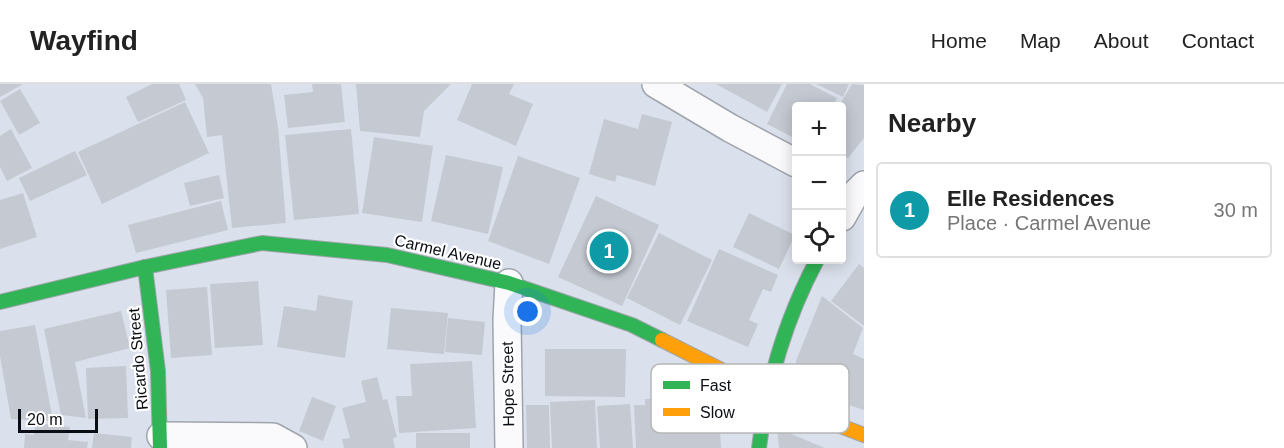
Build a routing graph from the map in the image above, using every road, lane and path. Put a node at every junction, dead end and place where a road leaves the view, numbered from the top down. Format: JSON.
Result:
{"nodes":[{"id":1,"x":656,"y":84,"type":"edge"},
{"id":2,"x":792,"y":161,"type":"edge"},
{"id":3,"x":854,"y":188,"type":"edge"},
{"id":4,"x":845,"y":210,"type":"edge"},
{"id":5,"x":815,"y":264,"type":"edge"},
{"id":6,"x":145,"y":267,"type":"junction"},
{"id":7,"x":509,"y":283,"type":"junction"},
{"id":8,"x":0,"y":302,"type":"edge"},
{"id":9,"x":710,"y":364,"type":"edge"},
{"id":10,"x":774,"y":364,"type":"edge"},
{"id":11,"x":849,"y":429,"type":"edge"},
{"id":12,"x":761,"y":433,"type":"edge"},
{"id":13,"x":864,"y":435,"type":"edge"},
{"id":14,"x":161,"y":442,"type":"edge"},
{"id":15,"x":293,"y":448,"type":"edge"},
{"id":16,"x":509,"y":448,"type":"edge"},
{"id":17,"x":759,"y":448,"type":"edge"}],
"edges":[{"from":1,"to":2,"type":"street"},
{"from":3,"to":4,"type":"street"},
{"from":5,"to":10,"type":"street"},
{"from":6,"to":7,"type":"street","name":"Carmel Avenue"},
{"from":6,"to":8,"type":"street","name":"Carmel Avenue"},
{"from":6,"to":14,"type":"street","name":"Ricardo Street"},
{"from":7,"to":9,"type":"street","name":"Carmel Avenue"},
{"from":7,"to":16,"type":"street","name":"Hope Street"},
{"from":11,"to":13,"type":"street","name":"Carmel Avenue"},
{"from":12,"to":17,"type":"street"},
{"from":14,"to":15,"type":"street"}]}
